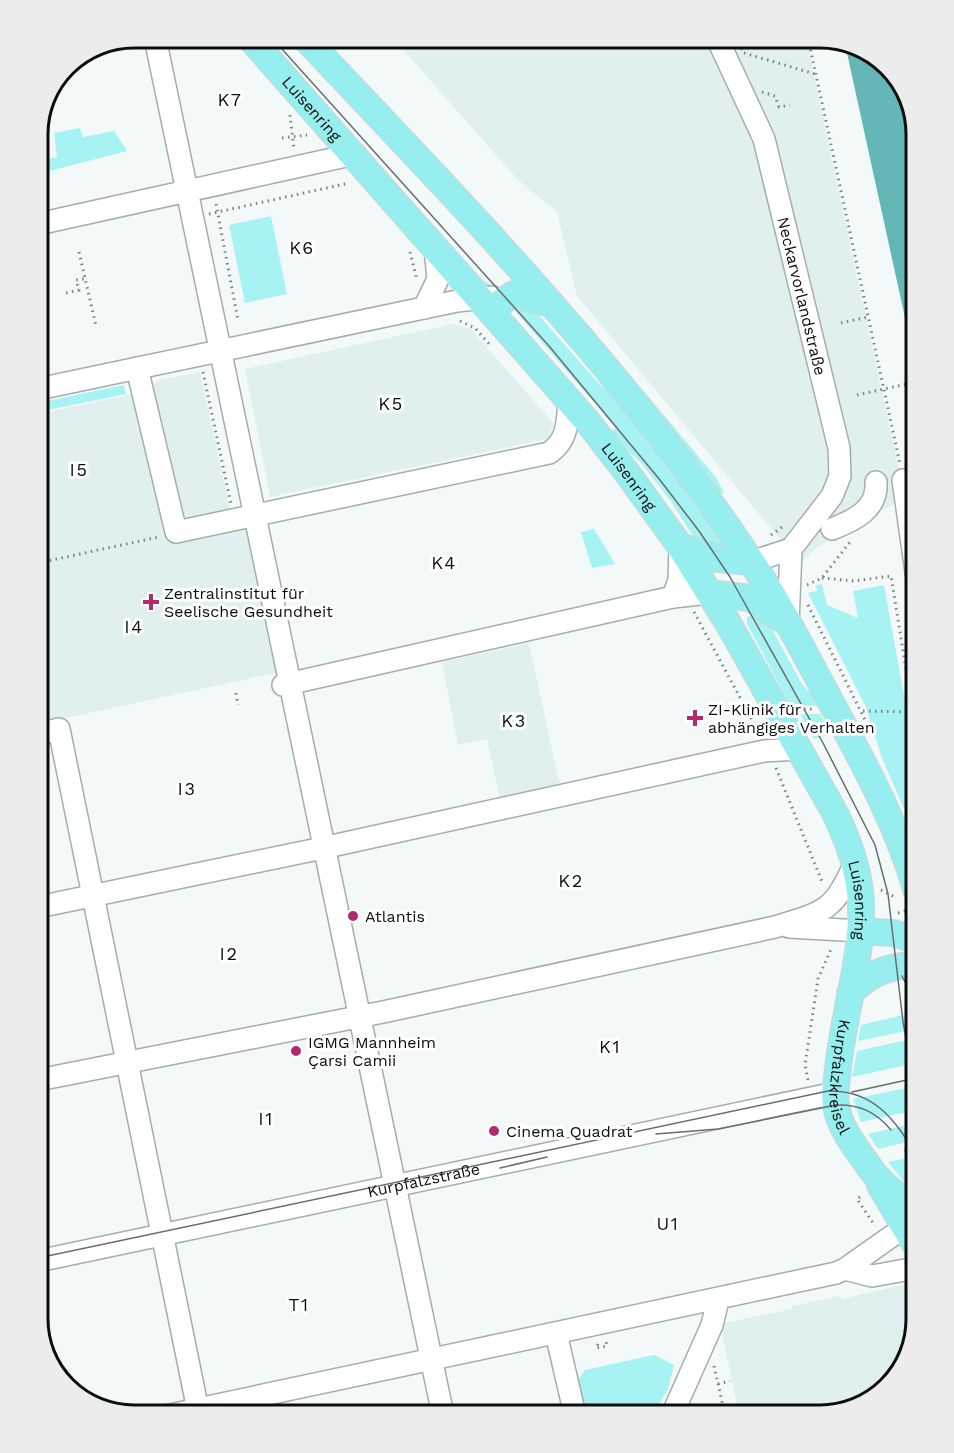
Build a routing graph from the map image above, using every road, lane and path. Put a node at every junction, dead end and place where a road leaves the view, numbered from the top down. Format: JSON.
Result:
{"nodes":[{"id":1,"x":157,"y":48,"type":"edge"},
{"id":2,"x":258,"y":48,"type":"edge"},
{"id":3,"x":314,"y":48,"type":"edge"},
{"id":4,"x":722,"y":48,"type":"edge"},
{"id":5,"x":744,"y":48,"type":"edge"},
{"id":6,"x":810,"y":48,"type":"edge"},
{"id":7,"x":816,"y":74,"type":"junction"},
{"id":8,"x":766,"y":92,"type":"dead end"},
{"id":9,"x":790,"y":105,"type":"dead end"},
{"id":10,"x":288,"y":106,"type":"dead end"},
{"id":11,"x":310,"y":135,"type":"dead end"},
{"id":12,"x":293,"y":136,"type":"junction"},
{"id":13,"x":282,"y":138,"type":"dead end"},
{"id":14,"x":343,"y":157,"type":"junction"},
{"id":15,"x":294,"y":168,"type":"junction"},
{"id":16,"x":212,"y":187,"type":"junction"},
{"id":17,"x":188,"y":193,"type":"junction"},
{"id":18,"x":217,"y":212,"type":"junction"},
{"id":19,"x":202,"y":216,"type":"dead end"},
{"id":20,"x":48,"y":222,"type":"edge"},
{"id":21,"x":435,"y":248,"type":"junction"},
{"id":22,"x":409,"y":249,"type":"dead end"},
{"id":23,"x":79,"y":252,"type":"dead end"},
{"id":24,"x":85,"y":279,"type":"junction"},
{"id":25,"x":66,"y":293,"type":"dead end"},
{"id":26,"x":493,"y":303,"type":"junction"},
{"id":27,"x":552,"y":304,"type":"junction"},
{"id":28,"x":424,"y":308,"type":"junction"},
{"id":29,"x":868,"y":317,"type":"junction"},
{"id":30,"x":238,"y":320,"type":"dead end"},
{"id":31,"x":452,"y":322,"type":"dead end"},
{"id":32,"x":841,"y":323,"type":"dead end"},
{"id":33,"x":96,"y":326,"type":"dead end"},
{"id":34,"x":221,"y":351,"type":"junction"},
{"id":35,"x":497,"y":352,"type":"dead end"},
{"id":36,"x":200,"y":356,"type":"junction"},
{"id":37,"x":137,"y":368,"type":"junction"},
{"id":38,"x":906,"y":384,"type":"edge"},
{"id":39,"x":48,"y":386,"type":"edge"},
{"id":40,"x":884,"y":390,"type":"junction"},
{"id":41,"x":857,"y":395,"type":"dead end"},
{"id":42,"x":569,"y":402,"type":"junction"},
{"id":43,"x":903,"y":480,"type":"joint"},
{"id":44,"x":876,"y":482,"type":"dead end"},
{"id":45,"x":906,"y":501,"type":"edge"},
{"id":46,"x":255,"y":514,"type":"junction"},
{"id":47,"x":234,"y":519,"type":"junction"},
{"id":48,"x":788,"y":522,"type":"dead end"},
{"id":49,"x":832,"y":529,"type":"dead end"},
{"id":50,"x":165,"y":536,"type":"dead end"},
{"id":51,"x":770,"y":536,"type":"dead end"},
{"id":52,"x":849,"y":543,"type":"dead end"},
{"id":53,"x":680,"y":546,"type":"junction"},
{"id":54,"x":791,"y":549,"type":"junction"},
{"id":55,"x":48,"y":561,"type":"edge"},
{"id":56,"x":751,"y":562,"type":"junction"},
{"id":57,"x":822,"y":578,"type":"junction"},
{"id":58,"x":800,"y":589,"type":"dead end"},
{"id":59,"x":710,"y":593,"type":"junction"},
{"id":60,"x":673,"y":597,"type":"junction"},
{"id":61,"x":805,"y":599,"type":"dead end"},
{"id":62,"x":788,"y":624,"type":"junction"},
{"id":63,"x":906,"y":662,"type":"edge"},
{"id":64,"x":286,"y":684,"type":"junction"},
{"id":65,"x":236,"y":693,"type":"dead end"},
{"id":66,"x":238,"y":705,"type":"dead end"},
{"id":67,"x":795,"y":709,"type":"dead end"},
{"id":68,"x":820,"y":709,"type":"dead end"},
{"id":69,"x":906,"y":713,"type":"edge"},
{"id":70,"x":48,"y":732,"type":"edge"},
{"id":71,"x":800,"y":749,"type":"junction"},
{"id":72,"x":324,"y":848,"type":"junction"},
{"id":73,"x":906,"y":861,"type":"edge"},
{"id":74,"x":855,"y":862,"type":"junction"},
{"id":75,"x":906,"y":888,"type":"edge"},
{"id":76,"x":94,"y":895,"type":"junction"},
{"id":77,"x":48,"y":905,"type":"edge"},
{"id":78,"x":861,"y":905,"type":"junction"},
{"id":79,"x":775,"y":927,"type":"junction"},
{"id":80,"x":861,"y":931,"type":"junction"},
{"id":81,"x":906,"y":937,"type":"edge"},
{"id":82,"x":906,"y":966,"type":"edge"},
{"id":83,"x":850,"y":993,"type":"junction"},
{"id":84,"x":359,"y":1015,"type":"junction"},
{"id":85,"x":127,"y":1062,"type":"junction"},
{"id":86,"x":48,"y":1078,"type":"edge"},
{"id":87,"x":824,"y":1097,"type":"junction"},
{"id":88,"x":871,"y":1170,"type":"junction"},
{"id":89,"x":396,"y":1185,"type":"junction"},
{"id":90,"x":860,"y":1197,"type":"dead end"},
{"id":91,"x":906,"y":1198,"type":"edge"},
{"id":92,"x":901,"y":1230,"type":"edge"},
{"id":93,"x":162,"y":1235,"type":"junction"},
{"id":94,"x":48,"y":1259,"type":"edge"},
{"id":95,"x":845,"y":1269,"type":"junction"},
{"id":96,"x":906,"y":1270,"type":"edge"},
{"id":97,"x":717,"y":1304,"type":"dead end"},
{"id":98,"x":556,"y":1333,"type":"junction"},
{"id":99,"x":432,"y":1359,"type":"junction"},
{"id":100,"x":714,"y":1365,"type":"dead end"},
{"id":101,"x":730,"y":1381,"type":"dead end"},
{"id":102,"x":718,"y":1384,"type":"junction"},
{"id":103,"x":198,"y":1405,"type":"edge"},
{"id":104,"x":230,"y":1405,"type":"edge"},
{"id":105,"x":441,"y":1405,"type":"edge"},
{"id":106,"x":572,"y":1405,"type":"edge"},
{"id":107,"x":676,"y":1405,"type":"edge"},
{"id":108,"x":723,"y":1405,"type":"edge"}],
"edges":[{"from":1,"to":17,"type":"street"},
{"from":2,"to":14,"type":"main road","name":"Luisenring"},
{"from":3,"to":27,"type":"main road"},
{"from":4,"to":54,"type":"street","name":"Neckarvorlandstraße"},
{"from":5,"to":7,"type":"path"},
{"from":6,"to":7,"type":"path"},
{"from":7,"to":29,"type":"path"},
{"from":8,"to":9,"type":"path"},
{"from":10,"to":12,"type":"path"},
{"from":11,"to":12,"type":"path"},
{"from":12,"to":13,"type":"path"},
{"from":12,"to":15,"type":"path"},
{"from":14,"to":15,"type":"street"},
{"from":14,"to":18,"type":"path"},
{"from":14,"to":21,"type":"main road","name":"Luisenring"},
{"from":15,"to":16,"type":"street"},
{"from":16,"to":17,"type":"street"},
{"from":16,"to":18,"type":"path"},
{"from":17,"to":20,"type":"street"},
{"from":17,"to":34,"type":"street"},
{"from":18,"to":19,"type":"path"},
{"from":18,"to":30,"type":"path"},
{"from":21,"to":26,"type":"main road","name":"Luisenring"},
{"from":21,"to":28,"type":"street"},
{"from":22,"to":28,"type":"path"},
{"from":23,"to":24,"type":"path"},
{"from":24,"to":25,"type":"path"},
{"from":24,"to":33,"type":"path"},
{"from":26,"to":27,"type":"main road"},
{"from":26,"to":28,"type":"street"},
{"from":26,"to":42,"type":"main road","name":"Luisenring"},
{"from":27,"to":56,"type":"main road"},
{"from":28,"to":34,"type":"street"},
{"from":29,"to":32,"type":"path"},
{"from":29,"to":40,"type":"path"},
{"from":31,"to":35,"type":"path"},
{"from":34,"to":36,"type":"street"},
{"from":34,"to":46,"type":"street"},
{"from":36,"to":37,"type":"street"},
{"from":36,"to":47,"type":"path"},
{"from":37,"to":39,"type":"street"},
{"from":37,"to":47,"type":"street"},
{"from":38,"to":40,"type":"path"},
{"from":40,"to":41,"type":"path"},
{"from":40,"to":43,"type":"path"},
{"from":42,"to":46,"type":"street"},
{"from":42,"to":53,"type":"main road","name":"Luisenring"},
{"from":43,"to":45,"type":"street"},
{"from":44,"to":49,"type":"street"},
{"from":46,"to":47,"type":"street"},
{"from":46,"to":64,"type":"street"},
{"from":48,"to":51,"type":"path"},
{"from":50,"to":55,"type":"path"},
{"from":52,"to":57,"type":"path"},
{"from":53,"to":56,"type":"main road"},
{"from":53,"to":59,"type":"main road","name":"Luisenring"},
{"from":53,"to":60,"type":"street"},
{"from":54,"to":56,"type":"street"},
{"from":54,"to":62,"type":"street"},
{"from":56,"to":62,"type":"main road"},
{"from":57,"to":58,"type":"path"},
{"from":57,"to":63,"type":"path"},
{"from":59,"to":60,"type":"street"},
{"from":59,"to":62,"type":"main road"},
{"from":59,"to":71,"type":"main road","name":"Luisenring"},
{"from":60,"to":64,"type":"street"},
{"from":61,"to":69,"type":"path"},
{"from":62,"to":73,"type":"main road"},
{"from":64,"to":72,"type":"street"},
{"from":65,"to":66,"type":"path"},
{"from":67,"to":68,"type":"path"},
{"from":70,"to":76,"type":"street"},
{"from":71,"to":72,"type":"street"},
{"from":71,"to":74,"type":"main road","name":"Luisenring"},
{"from":72,"to":76,"type":"street"},
{"from":72,"to":84,"type":"street"},
{"from":74,"to":78,"type":"main road","name":"Luisenring"},
{"from":74,"to":79,"type":"street"},
{"from":75,"to":78,"type":"path"},
{"from":76,"to":77,"type":"street"},
{"from":76,"to":85,"type":"street"},
{"from":78,"to":80,"type":"main road","name":"Luisenring"},
{"from":79,"to":80,"type":"street"},
{"from":79,"to":84,"type":"street"},
{"from":80,"to":81,"type":"main road"},
{"from":80,"to":83,"type":"main road","name":"Luisenring"},
{"from":82,"to":83,"type":"main road","name":"Kurpfalzkreisel"},
{"from":83,"to":87,"type":"main road","name":"Kurpfalzkreisel"},
{"from":84,"to":85,"type":"street"},
{"from":84,"to":89,"type":"street"},
{"from":85,"to":86,"type":"street"},
{"from":85,"to":93,"type":"street"},
{"from":87,"to":88,"type":"main road","name":"Kurpfalzkreisel"},
{"from":87,"to":89,"type":"street","name":"Kurpfalzstraße"},
{"from":88,"to":91,"type":"main road","name":"Kurpfalzkreisel"},
{"from":88,"to":92,"type":"main road"},
{"from":89,"to":93,"type":"street","name":"Kurpfalzstraße"},
{"from":89,"to":99,"type":"street"},
{"from":90,"to":92,"type":"path"},
{"from":92,"to":95,"type":"street"},
{"from":93,"to":94,"type":"street","name":"Kurpfalzstraße"},
{"from":93,"to":103,"type":"street"},
{"from":95,"to":96,"type":"street"},
{"from":95,"to":98,"type":"street"},
{"from":97,"to":107,"type":"street"},
{"from":98,"to":99,"type":"street"},
{"from":98,"to":106,"type":"street"},
{"from":99,"to":104,"type":"street"},
{"from":99,"to":105,"type":"street"},
{"from":100,"to":102,"type":"path"},
{"from":101,"to":102,"type":"path"},
{"from":102,"to":108,"type":"path"}]}
